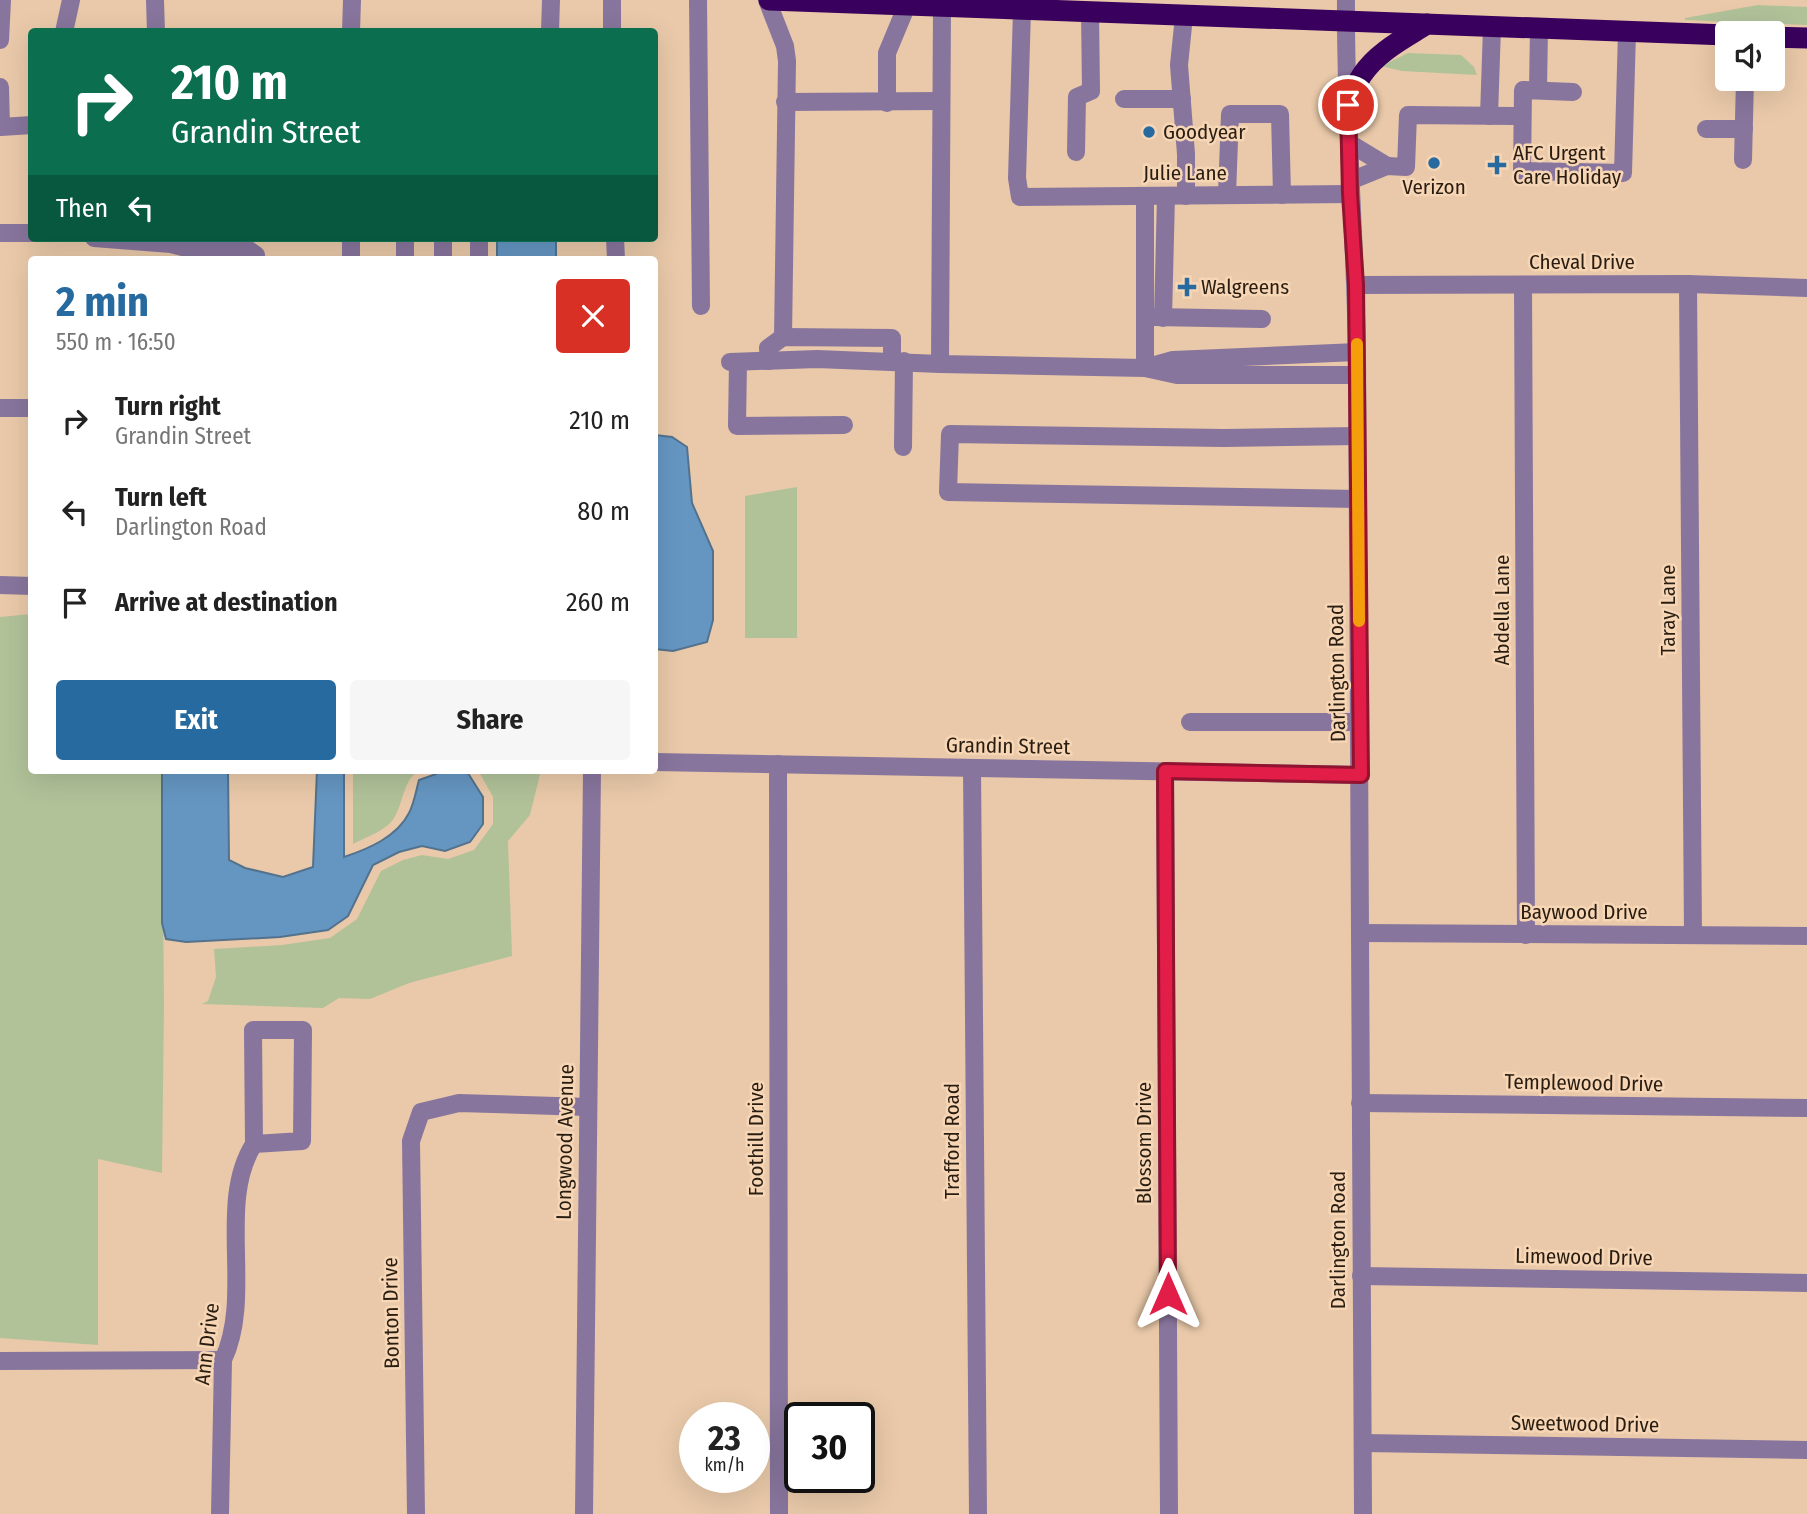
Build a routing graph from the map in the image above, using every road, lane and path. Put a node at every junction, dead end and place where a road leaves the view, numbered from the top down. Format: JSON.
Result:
{"nodes":[{"id":1,"x":2,"y":0,"type":"edge"},
{"id":2,"x":71,"y":0,"type":"edge"},
{"id":3,"x":155,"y":0,"type":"edge"},
{"id":4,"x":352,"y":0,"type":"edge"},
{"id":5,"x":551,"y":0,"type":"edge"},
{"id":6,"x":612,"y":0,"type":"edge"},
{"id":7,"x":698,"y":0,"type":"edge"},
{"id":8,"x":768,"y":0,"type":"edge"},
{"id":9,"x":1346,"y":0,"type":"edge"},
{"id":10,"x":907,"y":5,"type":"junction"},
{"id":11,"x":942,"y":6,"type":"junction"},
{"id":12,"x":1022,"y":10,"type":"junction"},
{"id":13,"x":1090,"y":12,"type":"junction"},
{"id":14,"x":1184,"y":16,"type":"junction"},
{"id":15,"x":1346,"y":22,"type":"junction"},
{"id":16,"x":1427,"y":24,"type":"junction"},
{"id":17,"x":1492,"y":27,"type":"junction"},
{"id":18,"x":65,"y":28,"type":"edge"},
{"id":19,"x":156,"y":28,"type":"edge"},
{"id":20,"x":351,"y":28,"type":"edge"},
{"id":21,"x":550,"y":28,"type":"edge"},
{"id":22,"x":612,"y":28,"type":"edge"},
{"id":23,"x":1539,"y":29,"type":"junction"},
{"id":24,"x":1628,"y":32,"type":"junction"},
{"id":25,"x":1715,"y":35,"type":"edge"},
{"id":26,"x":1785,"y":37,"type":"edge"},
{"id":27,"x":1807,"y":38,"type":"edge"},
{"id":28,"x":0,"y":40,"type":"edge"},
{"id":29,"x":0,"y":88,"type":"edge"},
{"id":30,"x":1538,"y":90,"type":"junction"},
{"id":31,"x":1745,"y":91,"type":"edge"},
{"id":32,"x":1573,"y":92,"type":"dead end"},
{"id":33,"x":1124,"y":99,"type":"dead end"},
{"id":34,"x":1182,"y":99,"type":"junction"},
{"id":35,"x":942,"y":101,"type":"junction"},
{"id":36,"x":785,"y":103,"type":"junction"},
{"id":37,"x":887,"y":103,"type":"junction"},
{"id":38,"x":1348,"y":105,"type":"junction"},
{"id":39,"x":1489,"y":116,"type":"junction"},
{"id":40,"x":1514,"y":116,"type":"dead end"},
{"id":41,"x":28,"y":125,"type":"edge"},
{"id":42,"x":1706,"y":129,"type":"dead end"},
{"id":43,"x":1744,"y":130,"type":"junction"},
{"id":44,"x":1349,"y":143,"type":"junction"},
{"id":45,"x":1076,"y":152,"type":"dead end"},
{"id":46,"x":1743,"y":160,"type":"dead end"},
{"id":47,"x":1387,"y":166,"type":"junction"},
{"id":48,"x":1350,"y":188,"type":"junction"},
{"id":49,"x":1227,"y":195,"type":"junction"},
{"id":50,"x":1282,"y":195,"type":"junction"},
{"id":51,"x":1145,"y":196,"type":"junction"},
{"id":52,"x":1166,"y":196,"type":"junction"},
{"id":53,"x":1185,"y":196,"type":"junction"},
{"id":54,"x":0,"y":233,"type":"edge"},
{"id":55,"x":28,"y":233,"type":"edge"},
{"id":56,"x":152,"y":242,"type":"edge"},
{"id":57,"x":256,"y":256,"type":"edge"},
{"id":58,"x":1688,"y":284,"type":"junction"},
{"id":59,"x":1356,"y":285,"type":"junction"},
{"id":60,"x":1523,"y":285,"type":"junction"},
{"id":61,"x":1807,"y":288,"type":"edge"},
{"id":62,"x":701,"y":306,"type":"dead end"},
{"id":63,"x":1145,"y":317,"type":"junction"},
{"id":64,"x":1163,"y":317,"type":"junction"},
{"id":65,"x":1262,"y":319,"type":"dead end"},
{"id":66,"x":783,"y":337,"type":"junction"},
{"id":67,"x":1357,"y":352,"type":"junction"},
{"id":68,"x":769,"y":361,"type":"junction"},
{"id":69,"x":898,"y":361,"type":"junction"},
{"id":70,"x":940,"y":363,"type":"junction"},
{"id":71,"x":1145,"y":368,"type":"junction"},
{"id":72,"x":1357,"y":375,"type":"junction"},
{"id":73,"x":0,"y":408,"type":"edge"},
{"id":74,"x":28,"y":408,"type":"edge"},
{"id":75,"x":844,"y":425,"type":"dead end"},
{"id":76,"x":1357,"y":436,"type":"junction"},
{"id":77,"x":903,"y":447,"type":"dead end"},
{"id":78,"x":1358,"y":499,"type":"junction"},
{"id":79,"x":0,"y":585,"type":"edge"},
{"id":80,"x":28,"y":586,"type":"edge"},
{"id":81,"x":1190,"y":722,"type":"dead end"},
{"id":82,"x":1360,"y":722,"type":"junction"},
{"id":83,"x":658,"y":762,"type":"edge"},
{"id":84,"x":778,"y":764,"type":"junction"},
{"id":85,"x":972,"y":768,"type":"junction"},
{"id":86,"x":1165,"y":771,"type":"junction"},
{"id":87,"x":592,"y":774,"type":"edge"},
{"id":88,"x":1361,"y":775,"type":"junction"},
{"id":89,"x":1361,"y":933,"type":"junction"},
{"id":90,"x":1526,"y":935,"type":"junction"},
{"id":91,"x":1693,"y":935,"type":"junction"},
{"id":92,"x":1807,"y":936,"type":"edge"},
{"id":93,"x":1360,"y":1103,"type":"junction"},
{"id":94,"x":588,"y":1107,"type":"junction"},
{"id":95,"x":1807,"y":1108,"type":"edge"},
{"id":96,"x":254,"y":1144,"type":"junction"},
{"id":97,"x":1361,"y":1276,"type":"junction"},
{"id":98,"x":1807,"y":1283,"type":"edge"},
{"id":99,"x":0,"y":1360,"type":"edge"},
{"id":100,"x":223,"y":1360,"type":"junction"},
{"id":101,"x":1363,"y":1443,"type":"junction"},
{"id":102,"x":1807,"y":1450,"type":"edge"},
{"id":103,"x":220,"y":1514,"type":"edge"},
{"id":104,"x":416,"y":1514,"type":"edge"},
{"id":105,"x":584,"y":1514,"type":"edge"},
{"id":106,"x":779,"y":1514,"type":"edge"},
{"id":107,"x":978,"y":1514,"type":"edge"},
{"id":108,"x":1169,"y":1514,"type":"edge"},
{"id":109,"x":1363,"y":1514,"type":"edge"}],
"edges":[{"from":1,"to":28,"type":"street"},
{"from":2,"to":18,"type":"street"},
{"from":3,"to":19,"type":"street"},
{"from":4,"to":20,"type":"street"},
{"from":5,"to":21,"type":"street"},
{"from":6,"to":22,"type":"street"},
{"from":7,"to":62,"type":"street"},
{"from":8,"to":10,"type":"highway"},
{"from":8,"to":36,"type":"street"},
{"from":9,"to":15,"type":"street","name":"Darlington Road"},
{"from":10,"to":11,"type":"highway"},
{"from":10,"to":37,"type":"street"},
{"from":11,"to":12,"type":"highway"},
{"from":11,"to":35,"type":"street"},
{"from":12,"to":13,"type":"highway"},
{"from":12,"to":51,"type":"street","name":"Julie Lane"},
{"from":13,"to":14,"type":"highway"},
{"from":13,"to":45,"type":"street"},
{"from":14,"to":15,"type":"highway"},
{"from":14,"to":34,"type":"street"},
{"from":15,"to":16,"type":"highway"},
{"from":15,"to":38,"type":"street","name":"Darlington Road"},
{"from":16,"to":17,"type":"highway"},
{"from":16,"to":38,"type":"highway"},
{"from":17,"to":23,"type":"highway"},
{"from":17,"to":39,"type":"street"},
{"from":23,"to":24,"type":"highway"},
{"from":23,"to":30,"type":"street"},
{"from":24,"to":25,"type":"highway"},
{"from":24,"to":30,"type":"street"},
{"from":26,"to":27,"type":"highway"},
{"from":29,"to":41,"type":"street"},
{"from":30,"to":32,"type":"street"},
{"from":31,"to":43,"type":"street"},
{"from":33,"to":34,"type":"street"},
{"from":34,"to":53,"type":"street"},
{"from":35,"to":37,"type":"street"},
{"from":35,"to":70,"type":"street"},
{"from":36,"to":37,"type":"street"},
{"from":36,"to":66,"type":"street"},
{"from":38,"to":44,"type":"street","name":"Darlington Road"},
{"from":39,"to":40,"type":"street"},
{"from":39,"to":47,"type":"street"},
{"from":42,"to":43,"type":"street"},
{"from":43,"to":46,"type":"street"},
{"from":44,"to":47,"type":"street"},
{"from":44,"to":48,"type":"street","name":"Darlington Road"},
{"from":47,"to":48,"type":"street"},
{"from":48,"to":50,"type":"street","name":"Julie Lane"},
{"from":48,"to":59,"type":"street","name":"Darlington Road"},
{"from":49,"to":50,"type":"street","name":"Julie Lane"},
{"from":49,"to":50,"type":"street"},
{"from":49,"to":53,"type":"street","name":"Julie Lane"},
{"from":51,"to":52,"type":"street","name":"Julie Lane"},
{"from":51,"to":63,"type":"street"},
{"from":52,"to":53,"type":"street","name":"Julie Lane"},
{"from":52,"to":64,"type":"street"},
{"from":54,"to":55,"type":"street"},
{"from":56,"to":57,"type":"street"},
{"from":58,"to":60,"type":"street","name":"Cheval Drive"},
{"from":58,"to":61,"type":"street","name":"Cheval Drive"},
{"from":58,"to":91,"type":"street","name":"Taray Lane"},
{"from":59,"to":60,"type":"street","name":"Cheval Drive"},
{"from":59,"to":67,"type":"street","name":"Darlington Road"},
{"from":60,"to":90,"type":"street","name":"Abdella Lane"},
{"from":63,"to":64,"type":"street"},
{"from":63,"to":71,"type":"street"},
{"from":64,"to":65,"type":"street"},
{"from":66,"to":68,"type":"street"},
{"from":66,"to":69,"type":"street"},
{"from":67,"to":71,"type":"street"},
{"from":67,"to":72,"type":"street","name":"Darlington Road"},
{"from":68,"to":69,"type":"street"},
{"from":68,"to":75,"type":"street"},
{"from":69,"to":70,"type":"street"},
{"from":69,"to":77,"type":"street"},
{"from":70,"to":71,"type":"street"},
{"from":71,"to":72,"type":"street"},
{"from":72,"to":76,"type":"street","name":"Darlington Road"},
{"from":73,"to":74,"type":"street"},
{"from":76,"to":78,"type":"street","name":"Darlington Road"},
{"from":76,"to":78,"type":"street"},
{"from":78,"to":82,"type":"street","name":"Darlington Road"},
{"from":79,"to":80,"type":"street"},
{"from":81,"to":82,"type":"street"},
{"from":82,"to":88,"type":"street","name":"Darlington Road"},
{"from":83,"to":84,"type":"street","name":"Grandin Street"},
{"from":84,"to":85,"type":"street","name":"Grandin Street"},
{"from":84,"to":106,"type":"street","name":"Foothill Drive"},
{"from":85,"to":86,"type":"street","name":"Grandin Street"},
{"from":85,"to":107,"type":"street","name":"Trafford Road"},
{"from":86,"to":88,"type":"street","name":"Grandin Street"},
{"from":86,"to":108,"type":"street","name":"Blossom Drive"},
{"from":87,"to":94,"type":"street","name":"Longwood Avenue"},
{"from":88,"to":89,"type":"street","name":"Darlington Road"},
{"from":89,"to":90,"type":"street","name":"Baywood Drive"},
{"from":89,"to":93,"type":"street","name":"Darlington Road"},
{"from":90,"to":91,"type":"street","name":"Baywood Drive"},
{"from":91,"to":92,"type":"street","name":"Baywood Drive"},
{"from":93,"to":95,"type":"street","name":"Templewood Drive"},
{"from":93,"to":97,"type":"street","name":"Darlington Road"},
{"from":94,"to":104,"type":"street","name":"Bonton Drive"},
{"from":94,"to":105,"type":"street","name":"Longwood Avenue"},
{"from":96,"to":96,"type":"street"},
{"from":96,"to":100,"type":"street","name":"Ann Drive"},
{"from":97,"to":98,"type":"street","name":"Limewood Drive"},
{"from":97,"to":101,"type":"street","name":"Darlington Road"},
{"from":99,"to":100,"type":"street"},
{"from":100,"to":103,"type":"street","name":"Ann Drive"},
{"from":101,"to":102,"type":"street","name":"Sweetwood Drive"},
{"from":101,"to":109,"type":"street","name":"Darlington Road"}]}
